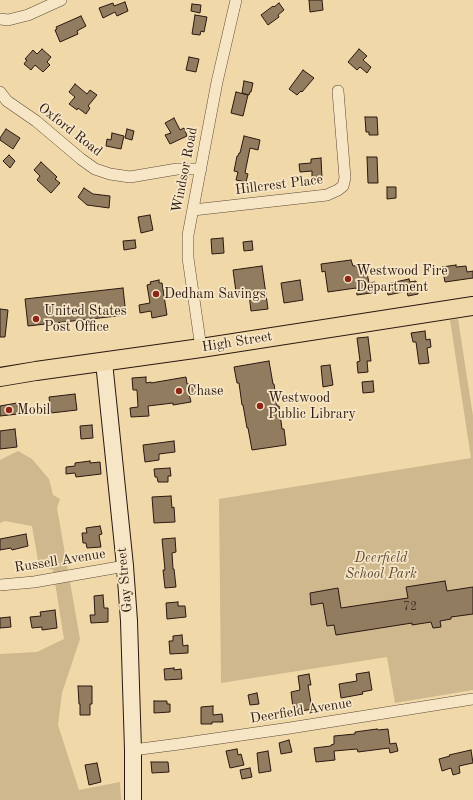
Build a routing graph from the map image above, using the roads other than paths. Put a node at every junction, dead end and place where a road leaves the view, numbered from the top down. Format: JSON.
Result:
{"nodes":[{"id":1,"x":61,"y":0,"type":"edge"},
{"id":2,"x":236,"y":0,"type":"edge"},
{"id":3,"x":0,"y":19,"type":"edge"},
{"id":4,"x":338,"y":91,"type":"dead end"},
{"id":5,"x":0,"y":92,"type":"edge"},
{"id":6,"x":200,"y":169,"type":"junction"},
{"id":7,"x":193,"y":210,"type":"junction"},
{"id":8,"x":473,"y":306,"type":"edge"},
{"id":9,"x":201,"y":348,"type":"junction"},
{"id":10,"x":104,"y":362,"type":"junction"},
{"id":11,"x":0,"y":368,"type":"edge"},
{"id":12,"x":24,"y":373,"type":"junction"},
{"id":13,"x":0,"y":376,"type":"edge"},
{"id":14,"x":125,"y":566,"type":"junction"},
{"id":15,"x":0,"y":585,"type":"edge"},
{"id":16,"x":473,"y":699,"type":"edge"},
{"id":17,"x":133,"y":750,"type":"junction"},
{"id":18,"x":133,"y":800,"type":"edge"}],
"edges":[{"from":1,"to":3,"type":"street"},
{"from":2,"to":6,"type":"street","name":"Windsor Road"},
{"from":4,"to":7,"type":"street","name":"Hillcrest Place"},
{"from":5,"to":6,"type":"street","name":"Oxford Road"},
{"from":6,"to":7,"type":"street","name":"Windsor Road"},
{"from":7,"to":9,"type":"street","name":"Windsor Road"},
{"from":8,"to":9,"type":"main road","name":"High Street"},
{"from":9,"to":10,"type":"main road","name":"High Street"},
{"from":10,"to":12,"type":"main road","name":"High Street"},
{"from":10,"to":14,"type":"street","name":"Gay Street"},
{"from":11,"to":12,"type":"main road"},
{"from":12,"to":13,"type":"main road","name":"High Street"},
{"from":14,"to":15,"type":"street","name":"Russell Avenue"},
{"from":14,"to":17,"type":"street","name":"Gay Street"},
{"from":16,"to":17,"type":"street","name":"Deerfield Avenue"},
{"from":17,"to":18,"type":"street","name":"Gay Street"}]}
